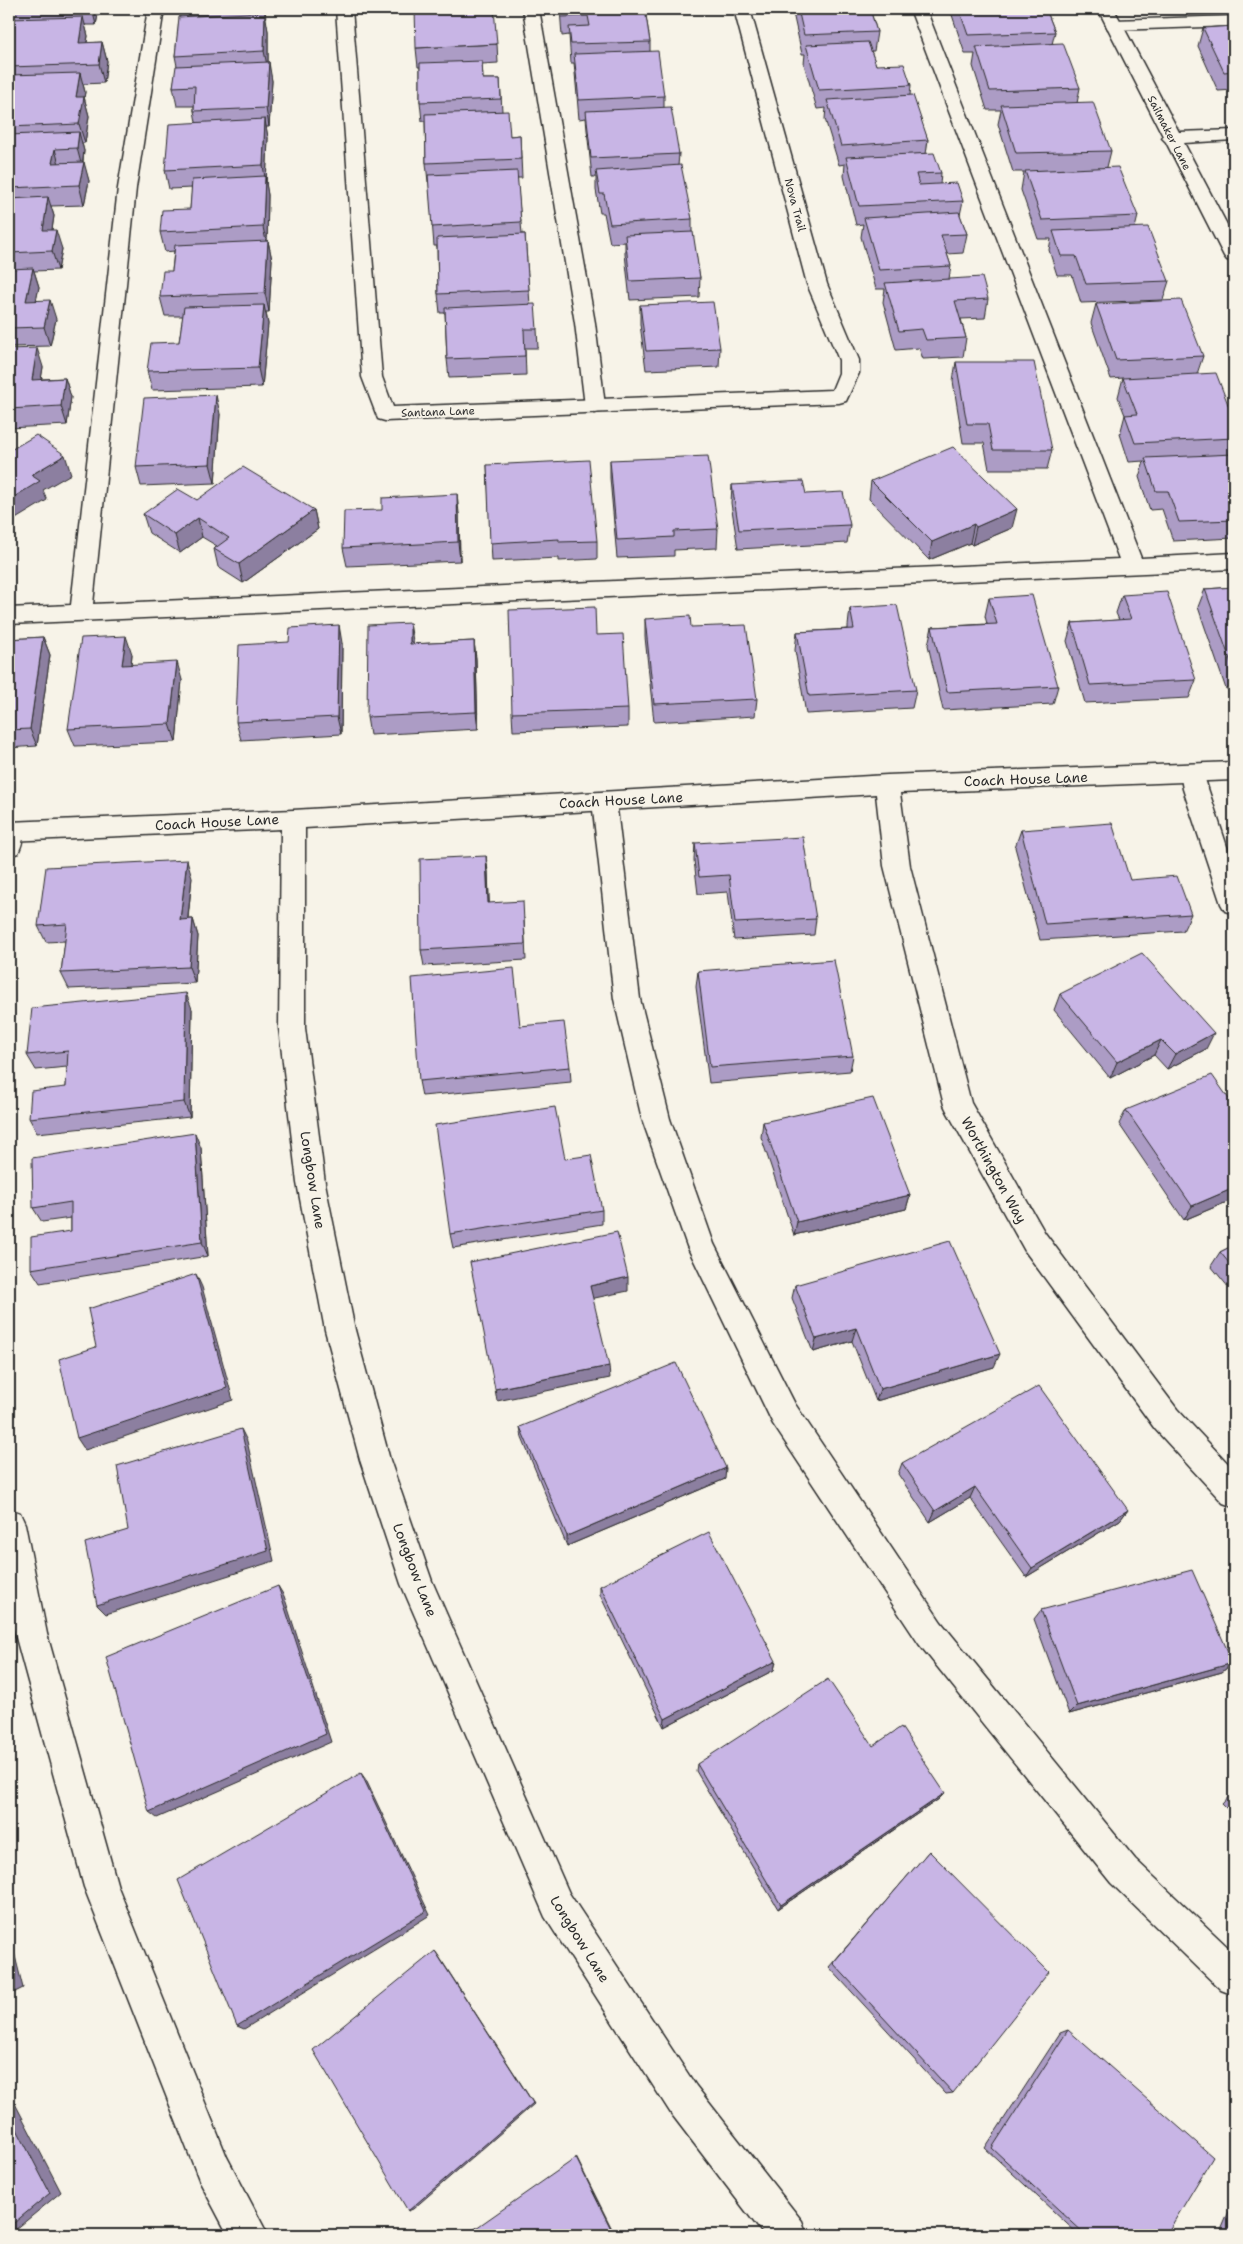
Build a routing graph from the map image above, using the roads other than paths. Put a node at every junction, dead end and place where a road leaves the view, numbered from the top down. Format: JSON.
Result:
{"nodes":[{"id":1,"x":156,"y":9,"type":"edge"},
{"id":2,"x":344,"y":9,"type":"edge"},
{"id":3,"x":532,"y":9,"type":"edge"},
{"id":4,"x":742,"y":9,"type":"edge"},
{"id":5,"x":918,"y":9,"type":"edge"},
{"id":6,"x":1110,"y":17,"type":"edge"},
{"id":7,"x":1234,"y":21,"type":"edge"},
{"id":8,"x":1234,"y":135,"type":"edge"},
{"id":9,"x":1171,"y":138,"type":"junction"},
{"id":10,"x":1234,"y":256,"type":"edge"},
{"id":11,"x":838,"y":396,"type":"joint"},
{"id":12,"x":595,"y":406,"type":"junction"},
{"id":13,"x":1234,"y":561,"type":"edge"},
{"id":14,"x":1133,"y":565,"type":"junction"},
{"id":15,"x":81,"y":613,"type":"junction"},
{"id":16,"x":9,"y":616,"type":"edge"},
{"id":17,"x":1234,"y":771,"type":"edge"},
{"id":18,"x":1192,"y":773,"type":"junction"},
{"id":19,"x":887,"y":784,"type":"junction"},
{"id":20,"x":604,"y":801,"type":"junction"},
{"id":21,"x":293,"y":819,"type":"junction"},
{"id":22,"x":10,"y":836,"type":"edge"},
{"id":23,"x":1234,"y":904,"type":"edge"},
{"id":24,"x":1234,"y":1492,"type":"edge"},
{"id":25,"x":9,"y":1524,"type":"edge"},
{"id":26,"x":1234,"y":1977,"type":"edge"},
{"id":27,"x":249,"y":2235,"type":"edge"},
{"id":28,"x":788,"y":2235,"type":"edge"}],
"edges":[{"from":1,"to":15,"type":"street"},
{"from":2,"to":12,"type":"street","name":"Santana Lane"},
{"from":3,"to":12,"type":"street"},
{"from":4,"to":11,"type":"street","name":"Nova Trail"},
{"from":5,"to":14,"type":"street"},
{"from":6,"to":7,"type":"street"},
{"from":6,"to":9,"type":"street","name":"Sailmaker Lane"},
{"from":8,"to":9,"type":"street"},
{"from":9,"to":10,"type":"street","name":"Sailmaker Lane"},
{"from":11,"to":12,"type":"street","name":"Santana Lane"},
{"from":13,"to":14,"type":"street"},
{"from":14,"to":15,"type":"street"},
{"from":15,"to":16,"type":"street"},
{"from":17,"to":18,"type":"street","name":"Coach House Lane"},
{"from":18,"to":19,"type":"street","name":"Coach House Lane"},
{"from":18,"to":23,"type":"street"},
{"from":19,"to":20,"type":"street","name":"Coach House Lane"},
{"from":19,"to":24,"type":"street","name":"Worthington Way"},
{"from":20,"to":21,"type":"street","name":"Coach House Lane"},
{"from":20,"to":26,"type":"street"},
{"from":21,"to":22,"type":"street","name":"Coach House Lane"},
{"from":21,"to":28,"type":"street","name":"Longbow Lane"},
{"from":25,"to":27,"type":"street"}]}
